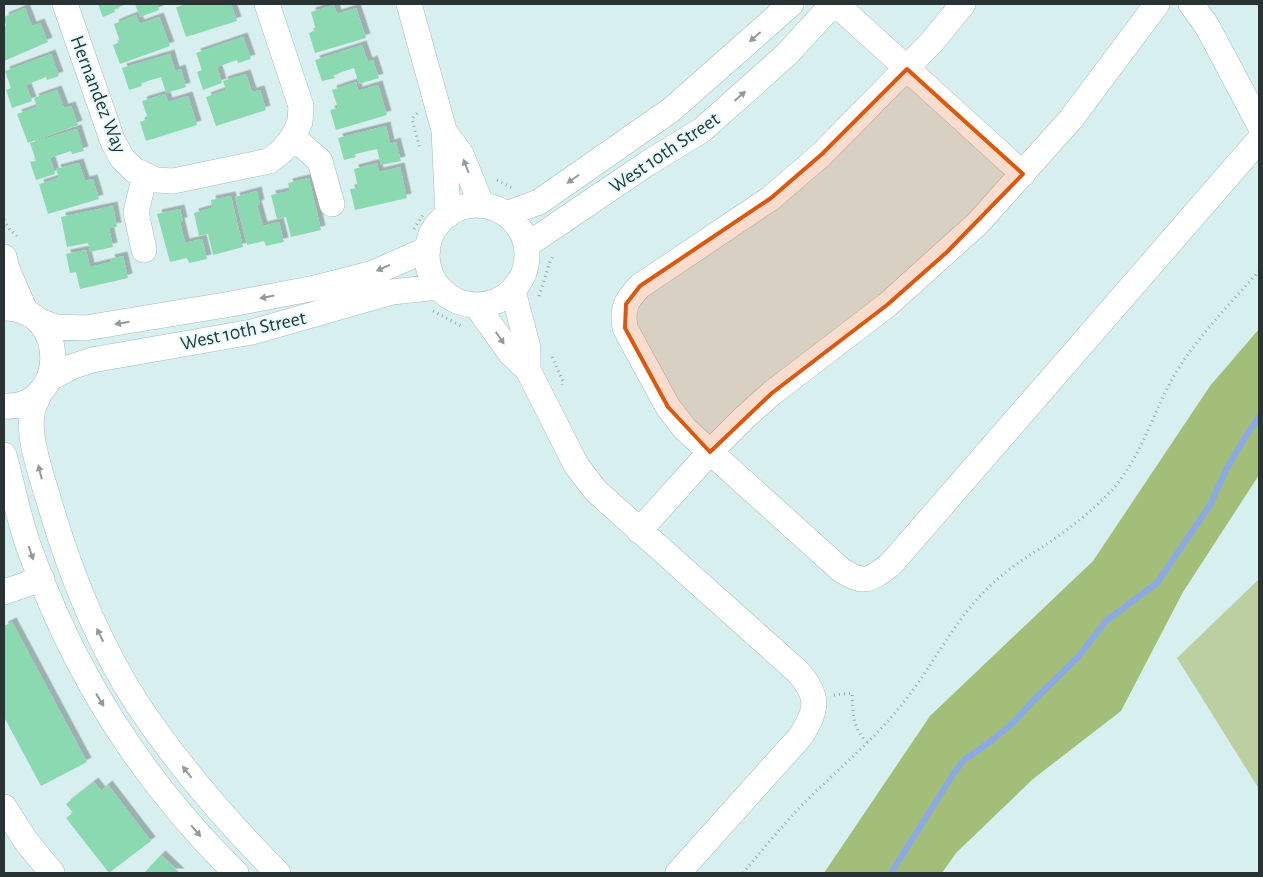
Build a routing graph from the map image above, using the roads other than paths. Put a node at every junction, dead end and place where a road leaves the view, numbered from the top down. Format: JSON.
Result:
{"nodes":[{"id":1,"x":66,"y":4,"type":"edge"},
{"id":2,"x":267,"y":4,"type":"edge"},
{"id":3,"x":409,"y":4,"type":"edge"},
{"id":4,"x":791,"y":4,"type":"edge"},
{"id":5,"x":834,"y":4,"type":"edge"},
{"id":6,"x":963,"y":4,"type":"edge"},
{"id":7,"x":1157,"y":4,"type":"edge"},
{"id":8,"x":1191,"y":4,"type":"edge"},
{"id":9,"x":907,"y":68,"type":"junction"},
{"id":10,"x":1259,"y":124,"type":"edge"},
{"id":11,"x":444,"y":130,"type":"junction"},
{"id":12,"x":293,"y":137,"type":"junction"},
{"id":13,"x":1259,"y":140,"type":"edge"},
{"id":14,"x":1023,"y":174,"type":"junction"},
{"id":15,"x":145,"y":176,"type":"junction"},
{"id":16,"x":332,"y":204,"type":"dead end"},
{"id":17,"x":482,"y":206,"type":"junction"},
{"id":18,"x":437,"y":212,"type":"junction"},
{"id":19,"x":506,"y":214,"type":"junction"},
{"id":20,"x":419,"y":242,"type":"junction"},
{"id":21,"x":526,"y":245,"type":"junction"},
{"id":22,"x":144,"y":250,"type":"dead end"},
{"id":23,"x":13,"y":252,"type":"edge"},
{"id":24,"x":513,"y":291,"type":"junction"},
{"id":25,"x":433,"y":298,"type":"junction"},
{"id":26,"x":476,"y":305,"type":"junction"},
{"id":27,"x":23,"y":314,"type":"edge"},
{"id":28,"x":528,"y":370,"type":"junction"},
{"id":29,"x":45,"y":385,"type":"junction"},
{"id":30,"x":4,"y":406,"type":"edge"},
{"id":31,"x":710,"y":452,"type":"junction"},
{"id":32,"x":4,"y":455,"type":"edge"},
{"id":33,"x":639,"y":531,"type":"junction"},
{"id":34,"x":42,"y":579,"type":"junction"},
{"id":35,"x":4,"y":592,"type":"edge"},
{"id":36,"x":4,"y":807,"type":"edge"},
{"id":37,"x":52,"y":873,"type":"edge"},
{"id":38,"x":236,"y":873,"type":"edge"},
{"id":39,"x":278,"y":873,"type":"edge"},
{"id":40,"x":678,"y":873,"type":"edge"}],
"edges":[{"from":1,"to":15,"type":"street","name":"Hernandez Way"},
{"from":2,"to":12,"type":"street"},
{"from":3,"to":11,"type":"street"},
{"from":4,"to":19,"type":"street","name":"West 10th Street","one_way":true},
{"from":5,"to":9,"type":"street"},
{"from":21,"to":5,"type":"street","name":"West 10th Street","one_way":true},
{"from":6,"to":9,"type":"street"},
{"from":7,"to":14,"type":"street"},
{"from":8,"to":10,"type":"street"},
{"from":9,"to":14,"type":"street"},
{"from":9,"to":31,"type":"street"},
{"from":17,"to":11,"type":"street","one_way":true},
{"from":11,"to":18,"type":"street"},
{"from":12,"to":15,"type":"street"},
{"from":12,"to":16,"type":"street"},
{"from":13,"to":31,"type":"street"},
{"from":14,"to":31,"type":"street"},
{"from":15,"to":22,"type":"street"},
{"from":17,"to":18,"type":"street"},
{"from":17,"to":19,"type":"street"},
{"from":18,"to":20,"type":"street"},
{"from":19,"to":21,"type":"street"},
{"from":20,"to":25,"type":"street"},
{"from":20,"to":27,"type":"street","name":"West 10th Street","one_way":true},
{"from":21,"to":24,"type":"street"},
{"from":23,"to":27,"type":"street"},
{"from":24,"to":26,"type":"street"},
{"from":24,"to":28,"type":"street"},
{"from":25,"to":26,"type":"street"},
{"from":25,"to":29,"type":"street","name":"West 10th Street"},
{"from":26,"to":28,"type":"street","one_way":true},
{"from":27,"to":29,"type":"street"},
{"from":28,"to":33,"type":"street"},
{"from":29,"to":30,"type":"street","name":"West 10th Street"},
{"from":39,"to":29,"type":"street","one_way":true},
{"from":31,"to":33,"type":"street"},
{"from":32,"to":34,"type":"street","one_way":true},
{"from":33,"to":40,"type":"street"},
{"from":34,"to":35,"type":"street"},
{"from":34,"to":38,"type":"street","one_way":true},
{"from":36,"to":37,"type":"street"}]}
